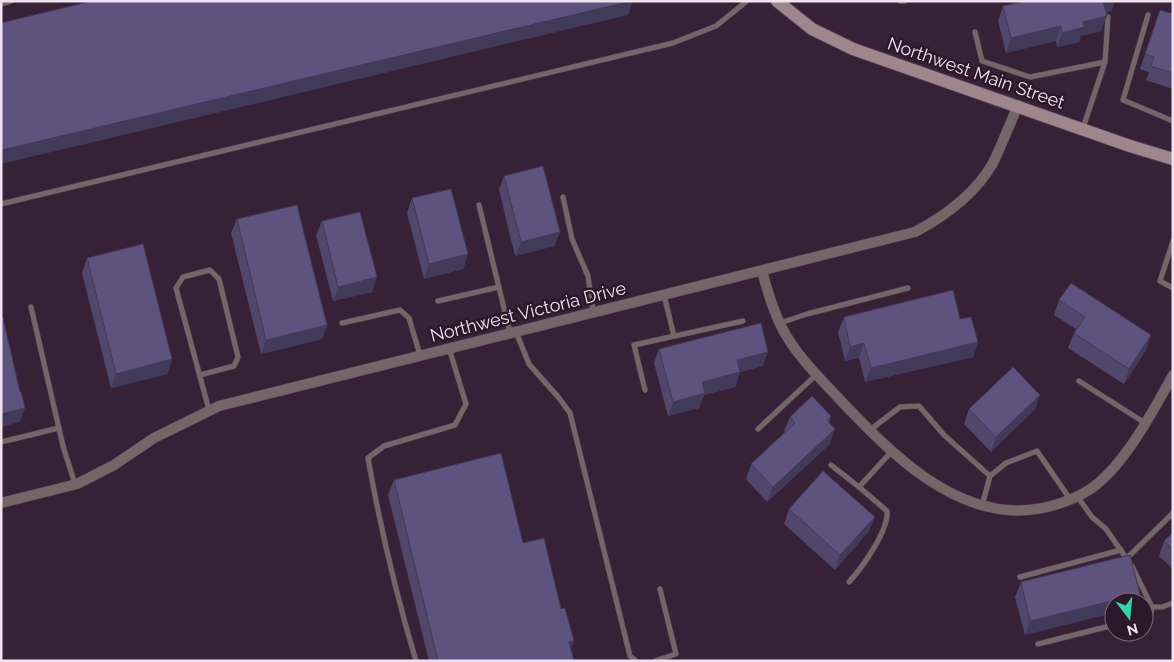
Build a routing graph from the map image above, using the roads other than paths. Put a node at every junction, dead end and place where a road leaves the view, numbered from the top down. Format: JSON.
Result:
{"nodes":[{"id":1,"x":11,"y":1,"type":"edge"},
{"id":2,"x":747,"y":1,"type":"edge"},
{"id":3,"x":778,"y":1,"type":"edge"},
{"id":4,"x":900,"y":1,"type":"edge"},
{"id":5,"x":905,"y":1,"type":"edge"},
{"id":6,"x":1,"y":4,"type":"edge"},
{"id":7,"x":1148,"y":15,"type":"dead end"},
{"id":8,"x":1108,"y":17,"type":"edge"},
{"id":9,"x":975,"y":32,"type":"dead end"},
{"id":10,"x":1105,"y":62,"type":"junction"},
{"id":11,"x":1018,"y":106,"type":"junction"},
{"id":12,"x":1173,"y":121,"type":"edge"},
{"id":13,"x":1083,"y":129,"type":"junction"},
{"id":14,"x":1173,"y":159,"type":"edge"},
{"id":15,"x":563,"y":197,"type":"dead end"},
{"id":16,"x":1,"y":204,"type":"edge"},
{"id":17,"x":479,"y":205,"type":"dead end"},
{"id":18,"x":1173,"y":241,"type":"edge"},
{"id":19,"x":762,"y":271,"type":"junction"},
{"id":20,"x":499,"y":287,"type":"junction"},
{"id":21,"x":908,"y":288,"type":"dead end"},
{"id":22,"x":1173,"y":288,"type":"edge"},
{"id":23,"x":664,"y":295,"type":"junction"},
{"id":24,"x":438,"y":301,"type":"dead end"},
{"id":25,"x":31,"y":307,"type":"dead end"},
{"id":26,"x":594,"y":312,"type":"junction"},
{"id":27,"x":743,"y":321,"type":"dead end"},
{"id":28,"x":342,"y":323,"type":"dead end"},
{"id":29,"x":780,"y":323,"type":"junction"},
{"id":30,"x":513,"y":332,"type":"junction"},
{"id":31,"x":674,"y":336,"type":"junction"},
{"id":32,"x":449,"y":348,"type":"junction"},
{"id":33,"x":420,"y":355,"type":"junction"},
{"id":34,"x":817,"y":374,"type":"junction"},
{"id":35,"x":1173,"y":374,"type":"edge"},
{"id":36,"x":200,"y":375,"type":"junction"},
{"id":37,"x":1079,"y":381,"type":"dead end"},
{"id":38,"x":1169,"y":388,"type":"edge"},
{"id":39,"x":645,"y":390,"type":"dead end"},
{"id":40,"x":209,"y":411,"type":"junction"},
{"id":41,"x":1144,"y":423,"type":"junction"},
{"id":42,"x":59,"y":428,"type":"junction"},
{"id":43,"x":758,"y":429,"type":"dead end"},
{"id":44,"x":870,"y":430,"type":"junction"},
{"id":45,"x":1,"y":442,"type":"edge"},
{"id":46,"x":892,"y":451,"type":"junction"},
{"id":47,"x":831,"y":465,"type":"dead end"},
{"id":48,"x":990,"y":476,"type":"junction"},
{"id":49,"x":76,"y":484,"type":"junction"},
{"id":50,"x":859,"y":486,"type":"junction"},
{"id":51,"x":1073,"y":498,"type":"junction"},
{"id":52,"x":1,"y":503,"type":"edge"},
{"id":53,"x":982,"y":506,"type":"junction"},
{"id":54,"x":1173,"y":513,"type":"edge"},
{"id":55,"x":1121,"y":550,"type":"junction"},
{"id":56,"x":1127,"y":558,"type":"junction"},
{"id":57,"x":1020,"y":577,"type":"dead end"},
{"id":58,"x":849,"y":582,"type":"dead end"},
{"id":59,"x":660,"y":589,"type":"dead end"},
{"id":60,"x":1145,"y":592,"type":"edge"},
{"id":61,"x":1173,"y":603,"type":"edge"},
{"id":62,"x":1154,"y":607,"type":"edge"},
{"id":63,"x":1104,"y":628,"type":"edge"},
{"id":64,"x":1038,"y":644,"type":"dead end"},
{"id":65,"x":628,"y":659,"type":"edge"},
{"id":66,"x":416,"y":661,"type":"edge"},
{"id":67,"x":636,"y":661,"type":"edge"},
{"id":68,"x":654,"y":661,"type":"edge"}],
"edges":[{"from":1,"to":6,"type":"lane"},
{"from":2,"to":16,"type":"lane"},
{"from":3,"to":11,"type":"street","name":"Northwest Main Street"},
{"from":4,"to":5,"type":"lane"},
{"from":7,"to":12,"type":"lane"},
{"from":8,"to":10,"type":"lane"},
{"from":9,"to":10,"type":"lane"},
{"from":10,"to":13,"type":"lane"},
{"from":11,"to":13,"type":"street","name":"Northwest Main Street"},
{"from":11,"to":19,"type":"street","name":"Northwest Victoria Drive"},
{"from":13,"to":14,"type":"street","name":"Northwest Main Street"},
{"from":15,"to":26,"type":"lane"},
{"from":17,"to":20,"type":"lane"},
{"from":18,"to":22,"type":"lane"},
{"from":19,"to":23,"type":"street","name":"Northwest Victoria Drive"},
{"from":19,"to":29,"type":"street"},
{"from":20,"to":24,"type":"lane"},
{"from":20,"to":30,"type":"lane"},
{"from":21,"to":29,"type":"lane"},
{"from":23,"to":26,"type":"street","name":"Northwest Victoria Drive"},
{"from":23,"to":31,"type":"lane"},
{"from":25,"to":42,"type":"lane"},
{"from":26,"to":30,"type":"street","name":"Northwest Victoria Drive"},
{"from":27,"to":31,"type":"lane"},
{"from":28,"to":33,"type":"lane"},
{"from":29,"to":34,"type":"street"},
{"from":30,"to":32,"type":"street","name":"Northwest Victoria Drive"},
{"from":30,"to":65,"type":"lane"},
{"from":31,"to":39,"type":"lane"},
{"from":32,"to":33,"type":"street","name":"Northwest Victoria Drive"},
{"from":32,"to":66,"type":"lane"},
{"from":33,"to":40,"type":"street","name":"Northwest Victoria Drive"},
{"from":34,"to":43,"type":"lane"},
{"from":34,"to":44,"type":"street"},
{"from":35,"to":38,"type":"street"},
{"from":36,"to":36,"type":"lane"},
{"from":36,"to":40,"type":"lane"},
{"from":37,"to":41,"type":"lane"},
{"from":38,"to":41,"type":"street"},
{"from":40,"to":49,"type":"street","name":"Northwest Victoria Drive"},
{"from":41,"to":51,"type":"street"},
{"from":42,"to":45,"type":"lane"},
{"from":42,"to":49,"type":"lane"},
{"from":44,"to":46,"type":"street"},
{"from":44,"to":48,"type":"lane"},
{"from":46,"to":50,"type":"lane"},
{"from":46,"to":53,"type":"street"},
{"from":47,"to":50,"type":"lane"},
{"from":48,"to":51,"type":"lane"},
{"from":48,"to":53,"type":"lane"},
{"from":49,"to":52,"type":"street","name":"Northwest Victoria Drive"},
{"from":50,"to":58,"type":"lane"},
{"from":51,"to":53,"type":"street"},
{"from":51,"to":55,"type":"lane"},
{"from":54,"to":56,"type":"lane"},
{"from":55,"to":56,"type":"lane"},
{"from":55,"to":57,"type":"lane"},
{"from":56,"to":60,"type":"lane"},
{"from":59,"to":68,"type":"lane"},
{"from":61,"to":62,"type":"lane"},
{"from":63,"to":64,"type":"lane"},
{"from":65,"to":67,"type":"lane"}]}
